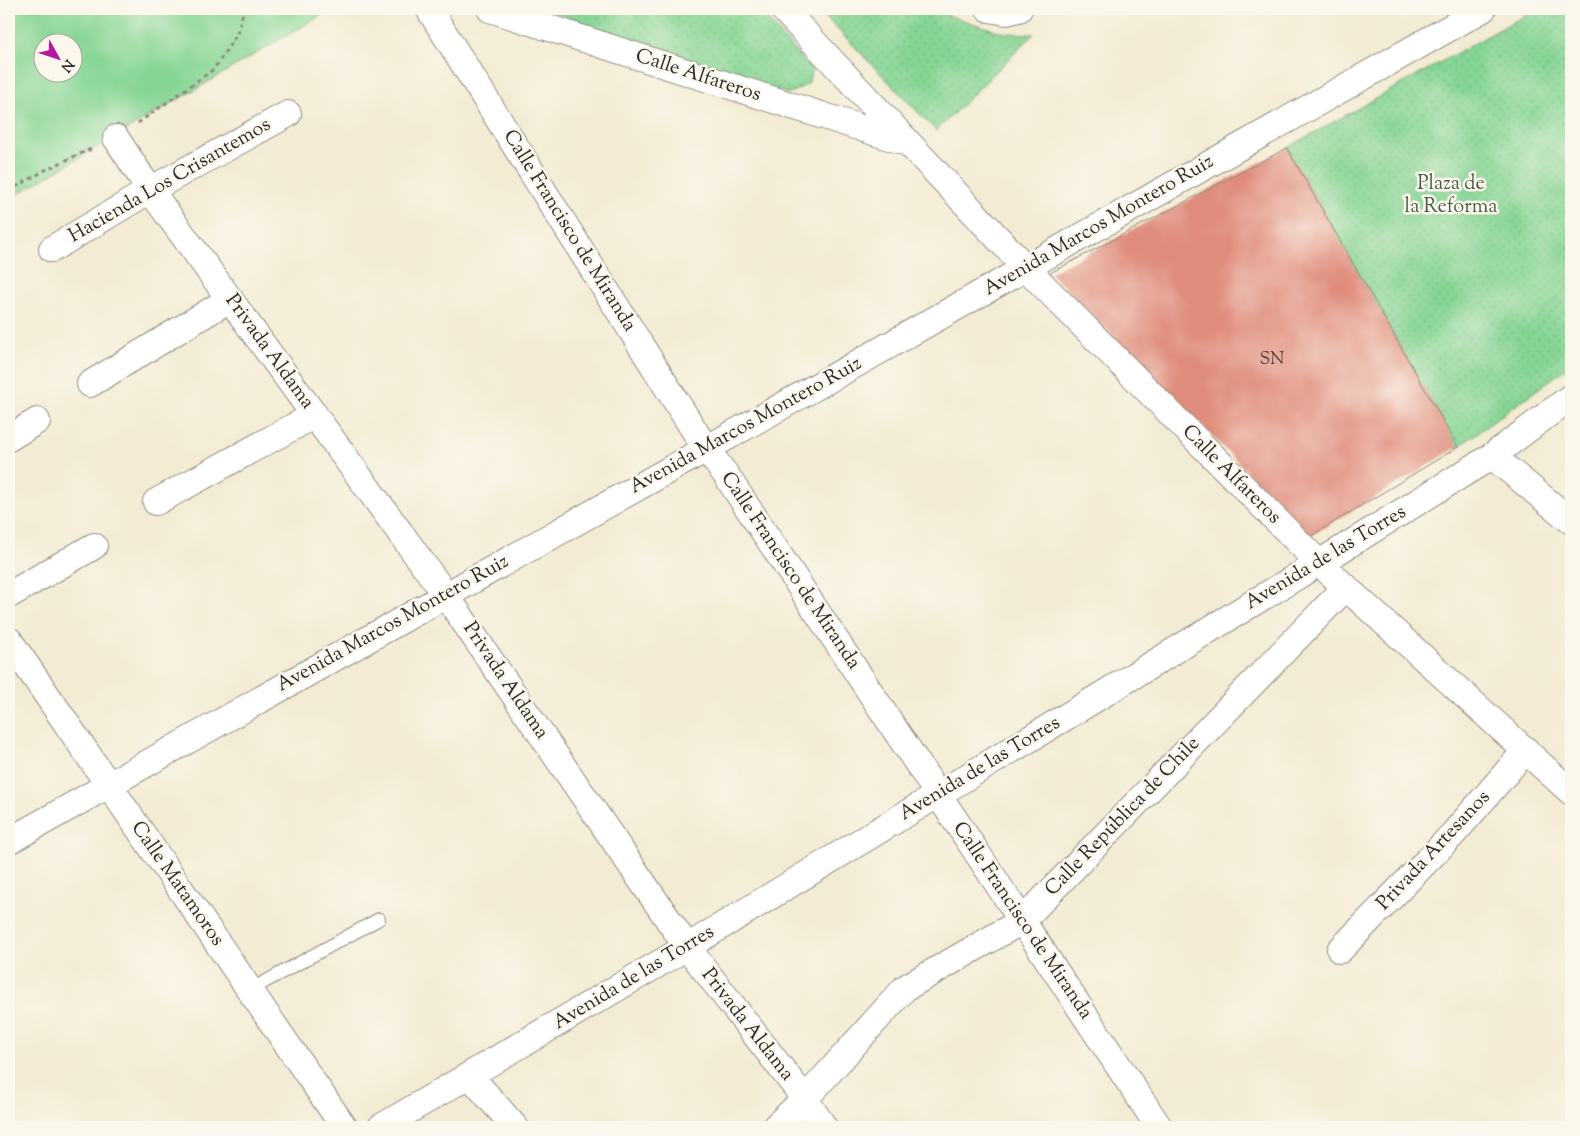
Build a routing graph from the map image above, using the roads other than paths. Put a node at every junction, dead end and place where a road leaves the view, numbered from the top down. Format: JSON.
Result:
{"nodes":[{"id":1,"x":490,"y":9,"type":"edge"},
{"id":2,"x":783,"y":9,"type":"edge"},
{"id":3,"x":989,"y":9,"type":"edge"},
{"id":4,"x":1019,"y":9,"type":"edge"},
{"id":5,"x":1483,"y":9,"type":"edge"},
{"id":6,"x":434,"y":10,"type":"edge"},
{"id":7,"x":288,"y":114,"type":"dead end"},
{"id":8,"x":116,"y":138,"type":"road end"},
{"id":9,"x":906,"y":142,"type":"junction"},
{"id":10,"x":150,"y":190,"type":"junction"},
{"id":11,"x":52,"y":249,"type":"dead end"},
{"id":12,"x":1025,"y":268,"type":"junction"},
{"id":13,"x":230,"y":299,"type":"junction"},
{"id":14,"x":90,"y":384,"type":"dead end"},
{"id":15,"x":1571,"y":397,"type":"edge"},
{"id":16,"x":315,"y":415,"type":"junction"},
{"id":17,"x":37,"y":422,"type":"dead end"},
{"id":18,"x":9,"y":438,"type":"edge"},
{"id":19,"x":706,"y":449,"type":"junction"},
{"id":20,"x":1492,"y":456,"type":"junction"},
{"id":21,"x":156,"y":502,"type":"dead end"},
{"id":22,"x":1571,"y":522,"type":"edge"},
{"id":23,"x":94,"y":546,"type":"dead end"},
{"id":24,"x":1319,"y":563,"type":"junction"},
{"id":25,"x":1346,"y":587,"type":"junction"},
{"id":26,"x":445,"y":594,"type":"junction"},
{"id":27,"x":9,"y":595,"type":"edge"},
{"id":28,"x":9,"y":640,"type":"edge"},
{"id":29,"x":1526,"y":750,"type":"junction"},
{"id":30,"x":108,"y":785,"type":"junction"},
{"id":31,"x":1571,"y":792,"type":"edge"},
{"id":32,"x":938,"y":794,"type":"junction"},
{"id":33,"x":9,"y":841,"type":"edge"},
{"id":34,"x":379,"y":919,"type":"dead end"},
{"id":35,"x":1022,"y":920,"type":"junction"},
{"id":36,"x":687,"y":947,"type":"junction"},
{"id":37,"x":1340,"y":950,"type":"dead end"},
{"id":38,"x":250,"y":990,"type":"junction"},
{"id":39,"x":470,"y":1076,"type":"junction"},
{"id":40,"x":805,"y":1099,"type":"junction"},
{"id":41,"x":344,"y":1127,"type":"edge"},
{"id":42,"x":381,"y":1127,"type":"edge"},
{"id":43,"x":515,"y":1127,"type":"edge"},
{"id":44,"x":776,"y":1127,"type":"edge"},
{"id":45,"x":824,"y":1127,"type":"edge"},
{"id":46,"x":1159,"y":1127,"type":"edge"}],
"edges":[{"from":1,"to":9,"type":"street","name":"Calle Alfareros"},
{"from":2,"to":9,"type":"street","name":"Calle Alfareros"},
{"from":3,"to":4,"type":"street"},
{"from":5,"to":12,"type":"street","name":"Avenida Marcos Montero Ruiz"},
{"from":6,"to":19,"type":"street","name":"Calle Francisco de Miranda"},
{"from":7,"to":10,"type":"street","name":"Hacienda Los Crisantemos"},
{"from":8,"to":10,"type":"street","name":"Privada Aldama"},
{"from":9,"to":12,"type":"street","name":"Calle Alfareros"},
{"from":10,"to":11,"type":"street","name":"Hacienda Los Crisantemos"},
{"from":10,"to":13,"type":"street","name":"Privada Aldama"},
{"from":12,"to":19,"type":"street","name":"Avenida Marcos Montero Ruiz"},
{"from":12,"to":24,"type":"street","name":"Calle Alfareros"},
{"from":13,"to":14,"type":"street"},
{"from":13,"to":16,"type":"street","name":"Privada Aldama"},
{"from":15,"to":20,"type":"street","name":"Avenida de las Torres"},
{"from":16,"to":21,"type":"street"},
{"from":16,"to":26,"type":"street","name":"Privada Aldama"},
{"from":17,"to":18,"type":"street"},
{"from":19,"to":26,"type":"street","name":"Avenida Marcos Montero Ruiz"},
{"from":19,"to":32,"type":"street","name":"Calle Francisco de Miranda"},
{"from":20,"to":22,"type":"street"},
{"from":20,"to":24,"type":"street","name":"Avenida de las Torres"},
{"from":23,"to":27,"type":"street"},
{"from":24,"to":25,"type":"street","name":"Calle Alfareros"},
{"from":24,"to":32,"type":"street","name":"Avenida de las Torres"},
{"from":25,"to":29,"type":"street","name":"Calle Alfareros"},
{"from":25,"to":35,"type":"street","name":"Calle República de Chile"},
{"from":26,"to":30,"type":"street","name":"Avenida Marcos Montero Ruiz"},
{"from":26,"to":36,"type":"street","name":"Privada Aldama"},
{"from":28,"to":30,"type":"street","name":"Calle Matamoros"},
{"from":29,"to":31,"type":"street","name":"Calle Alfareros"},
{"from":29,"to":37,"type":"street","name":"Privada Artesanos"},
{"from":30,"to":33,"type":"street","name":"Avenida Marcos Montero Ruiz"},
{"from":30,"to":38,"type":"street","name":"Calle Matamoros"},
{"from":32,"to":35,"type":"street","name":"Calle Francisco de Miranda"},
{"from":32,"to":36,"type":"street","name":"Avenida de las Torres"},
{"from":34,"to":38,"type":"lane"},
{"from":35,"to":40,"type":"street","name":"Calle República de Chile"},
{"from":35,"to":46,"type":"street","name":"Calle Francisco de Miranda"},
{"from":36,"to":39,"type":"street","name":"Avenida de las Torres"},
{"from":36,"to":40,"type":"street","name":"Privada Aldama"},
{"from":38,"to":41,"type":"street","name":"Calle Matamoros"},
{"from":39,"to":42,"type":"street","name":"Avenida de las Torres"},
{"from":39,"to":43,"type":"street"},
{"from":40,"to":44,"type":"street","name":"Calle República de Chile"},
{"from":40,"to":45,"type":"street","name":"Privada Aldama"}]}
